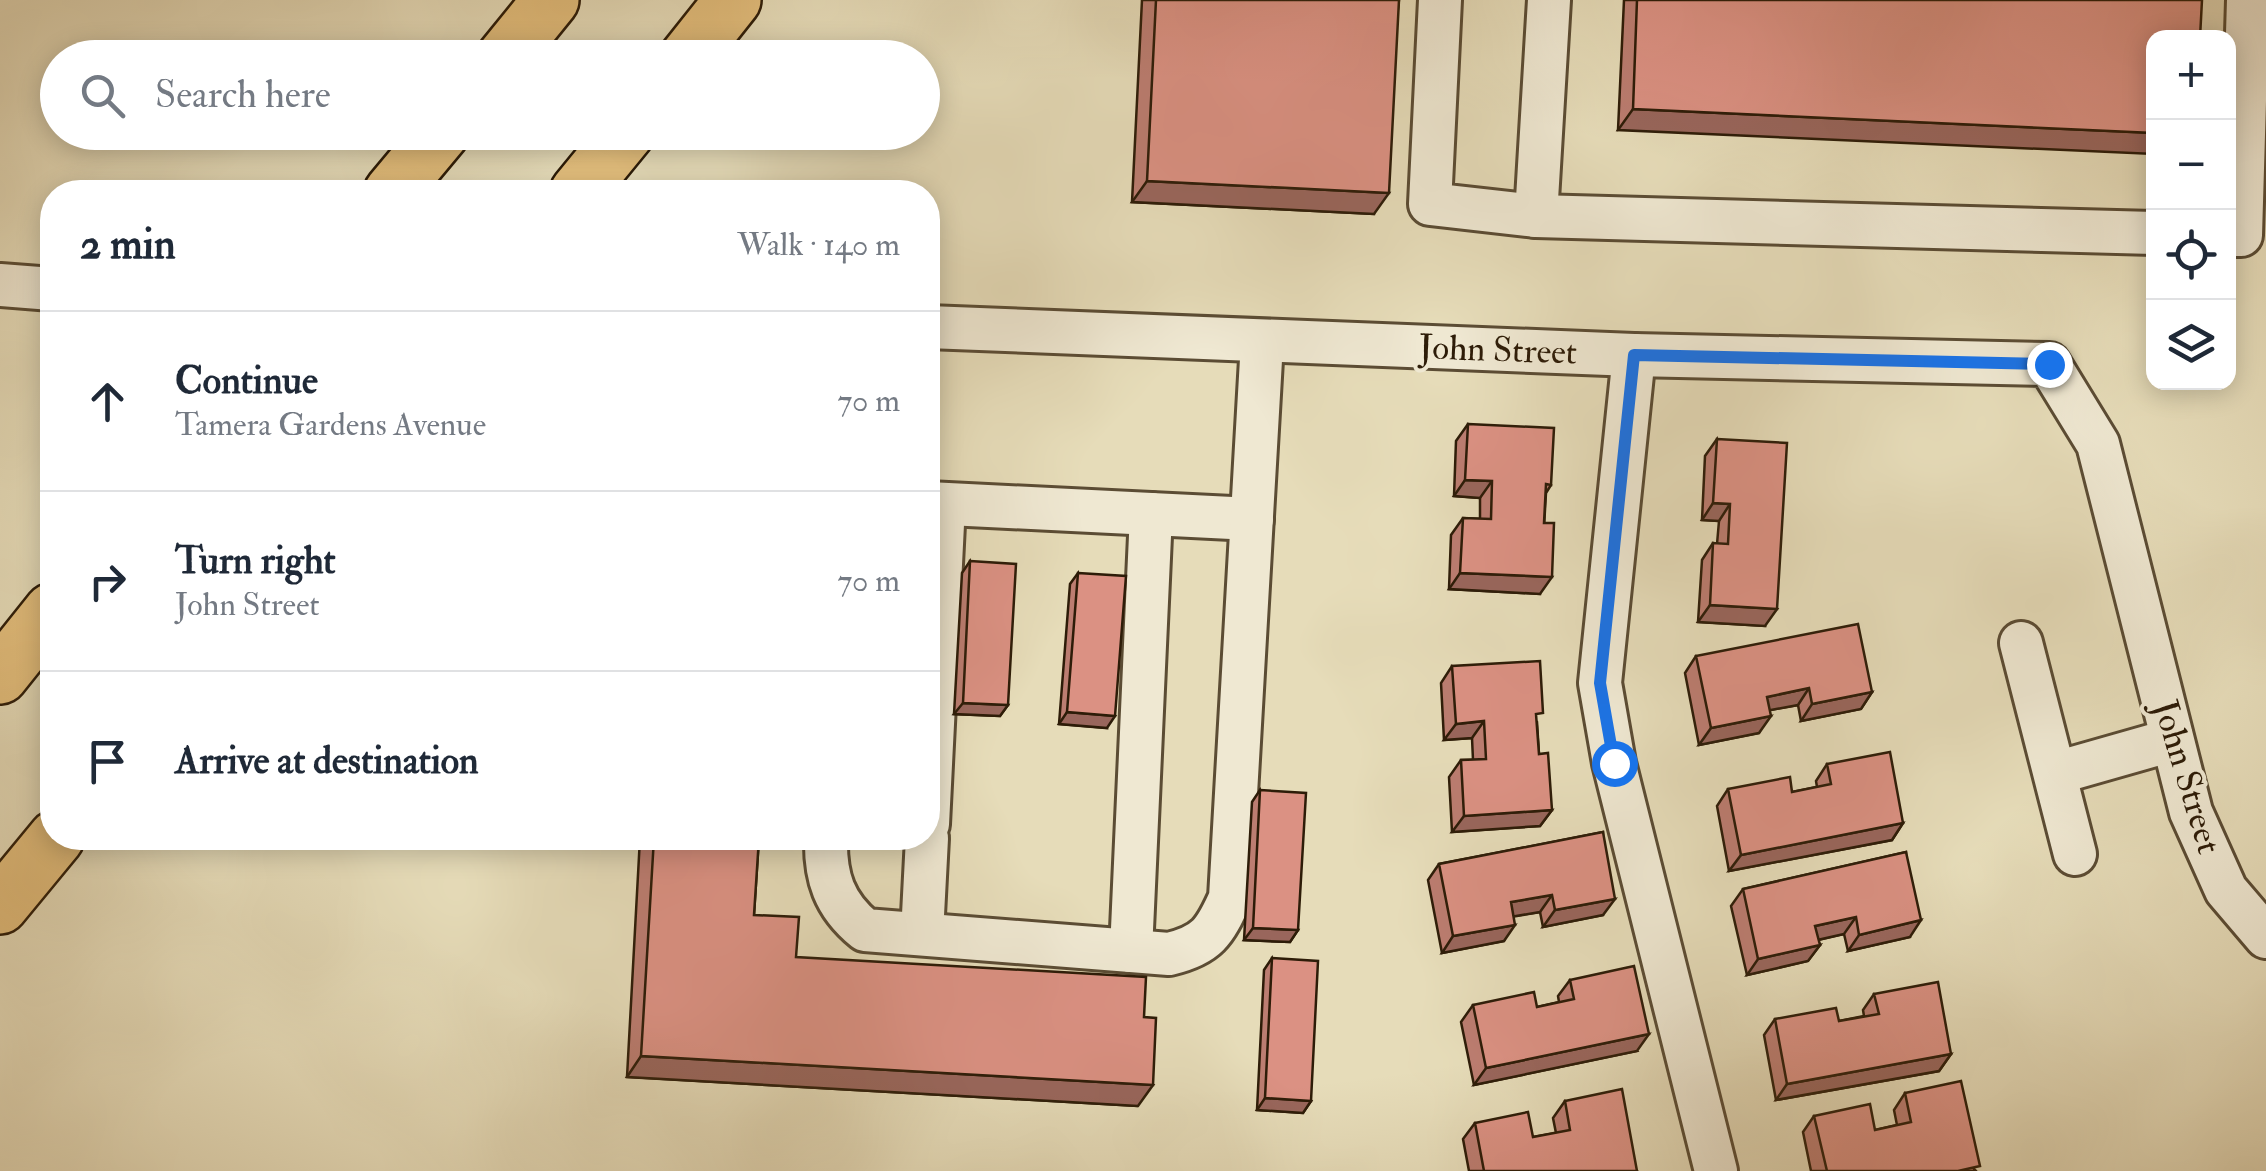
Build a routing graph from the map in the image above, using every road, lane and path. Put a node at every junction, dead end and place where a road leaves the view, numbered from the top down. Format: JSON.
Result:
{"nodes":[{"id":1,"x":551,"y":0,"type":"edge"},
{"id":2,"x":733,"y":0,"type":"edge"},
{"id":3,"x":1440,"y":0,"type":"edge"},
{"id":4,"x":1549,"y":0,"type":"edge"},
{"id":5,"x":2248,"y":0,"type":"edge"},
{"id":6,"x":519,"y":40,"type":"edge"},
{"id":7,"x":701,"y":40,"type":"edge"},
{"id":8,"x":427,"y":150,"type":"edge"},
{"id":9,"x":612,"y":150,"type":"edge"},
{"id":10,"x":402,"y":180,"type":"edge"},
{"id":11,"x":588,"y":180,"type":"edge"},
{"id":12,"x":1536,"y":216,"type":"junction"},
{"id":13,"x":2146,"y":233,"type":"edge"},
{"id":14,"x":2236,"y":235,"type":"edge"},
{"id":15,"x":0,"y":285,"type":"edge"},
{"id":16,"x":40,"y":287,"type":"edge"},
{"id":17,"x":940,"y":329,"type":"edge"},
{"id":18,"x":1262,"y":342,"type":"junction"},
{"id":19,"x":1634,"y":355,"type":"junction"},
{"id":20,"x":940,"y":503,"type":"edge"},
{"id":21,"x":1151,"y":514,"type":"junction"},
{"id":22,"x":1252,"y":518,"type":"junction"},
{"id":23,"x":40,"y":626,"type":"edge"},
{"id":24,"x":2022,"y":643,"type":"dead end"},
{"id":25,"x":0,"y":676,"type":"edge"},
{"id":26,"x":2172,"y":740,"type":"junction"},
{"id":27,"x":2056,"y":773,"type":"junction"},
{"id":28,"x":46,"y":850,"type":"edge"},
{"id":29,"x":827,"y":850,"type":"edge"},
{"id":30,"x":926,"y":850,"type":"edge"},
{"id":31,"x":2075,"y":854,"type":"dead end"},
{"id":32,"x":0,"y":906,"type":"edge"},
{"id":33,"x":922,"y":934,"type":"junction"},
{"id":34,"x":2266,"y":937,"type":"edge"},
{"id":35,"x":1131,"y":951,"type":"junction"},
{"id":36,"x":1716,"y":1171,"type":"edge"}],
"edges":[{"from":1,"to":6,"type":"highway"},
{"from":2,"to":7,"type":"highway"},
{"from":3,"to":12,"type":"street"},
{"from":4,"to":12,"type":"street"},
{"from":5,"to":14,"type":"street"},
{"from":8,"to":10,"type":"highway"},
{"from":9,"to":11,"type":"highway"},
{"from":12,"to":13,"type":"street"},
{"from":15,"to":16,"type":"street"},
{"from":17,"to":18,"type":"street","name":"John Street"},
{"from":18,"to":19,"type":"street","name":"John Street"},
{"from":18,"to":22,"type":"street"},
{"from":19,"to":26,"type":"street","name":"John Street"},
{"from":19,"to":36,"type":"street"},
{"from":20,"to":21,"type":"street"},
{"from":21,"to":22,"type":"street"},
{"from":21,"to":35,"type":"street"},
{"from":22,"to":35,"type":"street"},
{"from":23,"to":25,"type":"highway"},
{"from":24,"to":27,"type":"street"},
{"from":26,"to":27,"type":"street"},
{"from":26,"to":34,"type":"street","name":"John Street"},
{"from":27,"to":31,"type":"street"},
{"from":28,"to":32,"type":"highway"},
{"from":29,"to":33,"type":"street"},
{"from":30,"to":33,"type":"street"},
{"from":33,"to":35,"type":"street"}]}
